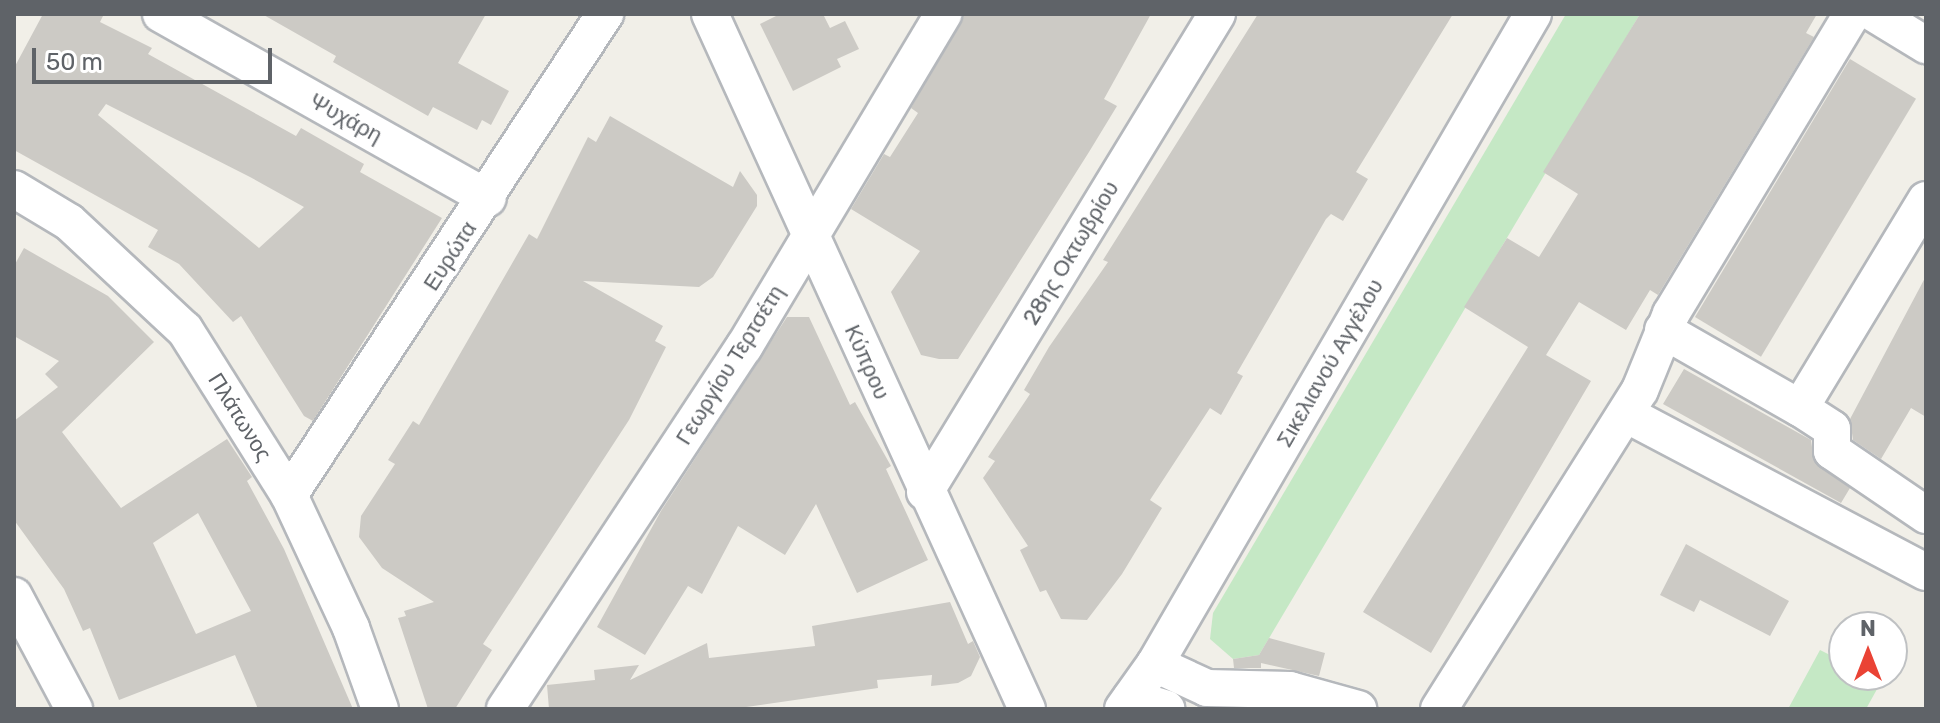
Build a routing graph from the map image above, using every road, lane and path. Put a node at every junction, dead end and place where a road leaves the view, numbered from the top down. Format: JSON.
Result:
{"nodes":[{"id":1,"x":161,"y":14,"type":"edge"},
{"id":2,"x":605,"y":14,"type":"edge"},
{"id":3,"x":710,"y":14,"type":"edge"},
{"id":4,"x":943,"y":14,"type":"edge"},
{"id":5,"x":1217,"y":14,"type":"edge"},
{"id":6,"x":1533,"y":14,"type":"edge"},
{"id":7,"x":1852,"y":14,"type":"edge"},
{"id":8,"x":1875,"y":14,"type":"edge"},
{"id":9,"x":1926,"y":45,"type":"edge"},
{"id":10,"x":14,"y":189,"type":"edge"},
{"id":11,"x":488,"y":198,"type":"junction"},
{"id":12,"x":1926,"y":200,"type":"edge"},
{"id":13,"x":810,"y":236,"type":"junction"},
{"id":14,"x":1663,"y":330,"type":"junction"},
{"id":15,"x":1800,"y":408,"type":"junction"},
{"id":16,"x":1626,"y":414,"type":"junction"},
{"id":17,"x":925,"y":492,"type":"junction"},
{"id":18,"x":289,"y":495,"type":"junction"},
{"id":19,"x":1926,"y":515,"type":"edge"},
{"id":20,"x":1920,"y":556,"type":"edge"},
{"id":21,"x":14,"y":596,"type":"edge"},
{"id":22,"x":1155,"y":664,"type":"junction"},
{"id":23,"x":1127,"y":704,"type":"edge"},
{"id":24,"x":74,"y":709,"type":"edge"},
{"id":25,"x":380,"y":709,"type":"edge"},
{"id":26,"x":505,"y":709,"type":"edge"},
{"id":27,"x":1027,"y":709,"type":"edge"},
{"id":28,"x":1166,"y":709,"type":"edge"},
{"id":29,"x":1358,"y":709,"type":"edge"},
{"id":30,"x":1439,"y":709,"type":"edge"}],
"edges":[{"from":1,"to":11,"type":"street","name":"Ψυχάρη"},
{"from":2,"to":11,"type":"street","name":"Ευρώτα"},
{"from":3,"to":13,"type":"street","name":"Κύπρου"},
{"from":4,"to":13,"type":"street","name":"Γεωργίου Τερτσέτη"},
{"from":5,"to":17,"type":"street","name":"28ης Οκτωβρίου"},
{"from":6,"to":22,"type":"street","name":"Σικελιανού Αγγέλου"},
{"from":7,"to":14,"type":"street"},
{"from":8,"to":9,"type":"street"},
{"from":10,"to":18,"type":"street","name":"Πλάτωνος"},
{"from":11,"to":18,"type":"street","name":"Ευρώτα"},
{"from":12,"to":15,"type":"street"},
{"from":13,"to":17,"type":"street","name":"Κύπρου"},
{"from":13,"to":26,"type":"street","name":"Γεωργίου Τερτσέτη"},
{"from":14,"to":15,"type":"street"},
{"from":14,"to":16,"type":"street"},
{"from":15,"to":19,"type":"street"},
{"from":16,"to":20,"type":"street"},
{"from":16,"to":30,"type":"street"},
{"from":17,"to":27,"type":"street","name":"Κύπρου"},
{"from":18,"to":25,"type":"street","name":"Πλάτωνος"},
{"from":21,"to":24,"type":"street"},
{"from":22,"to":23,"type":"street","name":"Σικελιανού Αγγέλου"},
{"from":22,"to":29,"type":"street"},
{"from":23,"to":28,"type":"street"}]}
